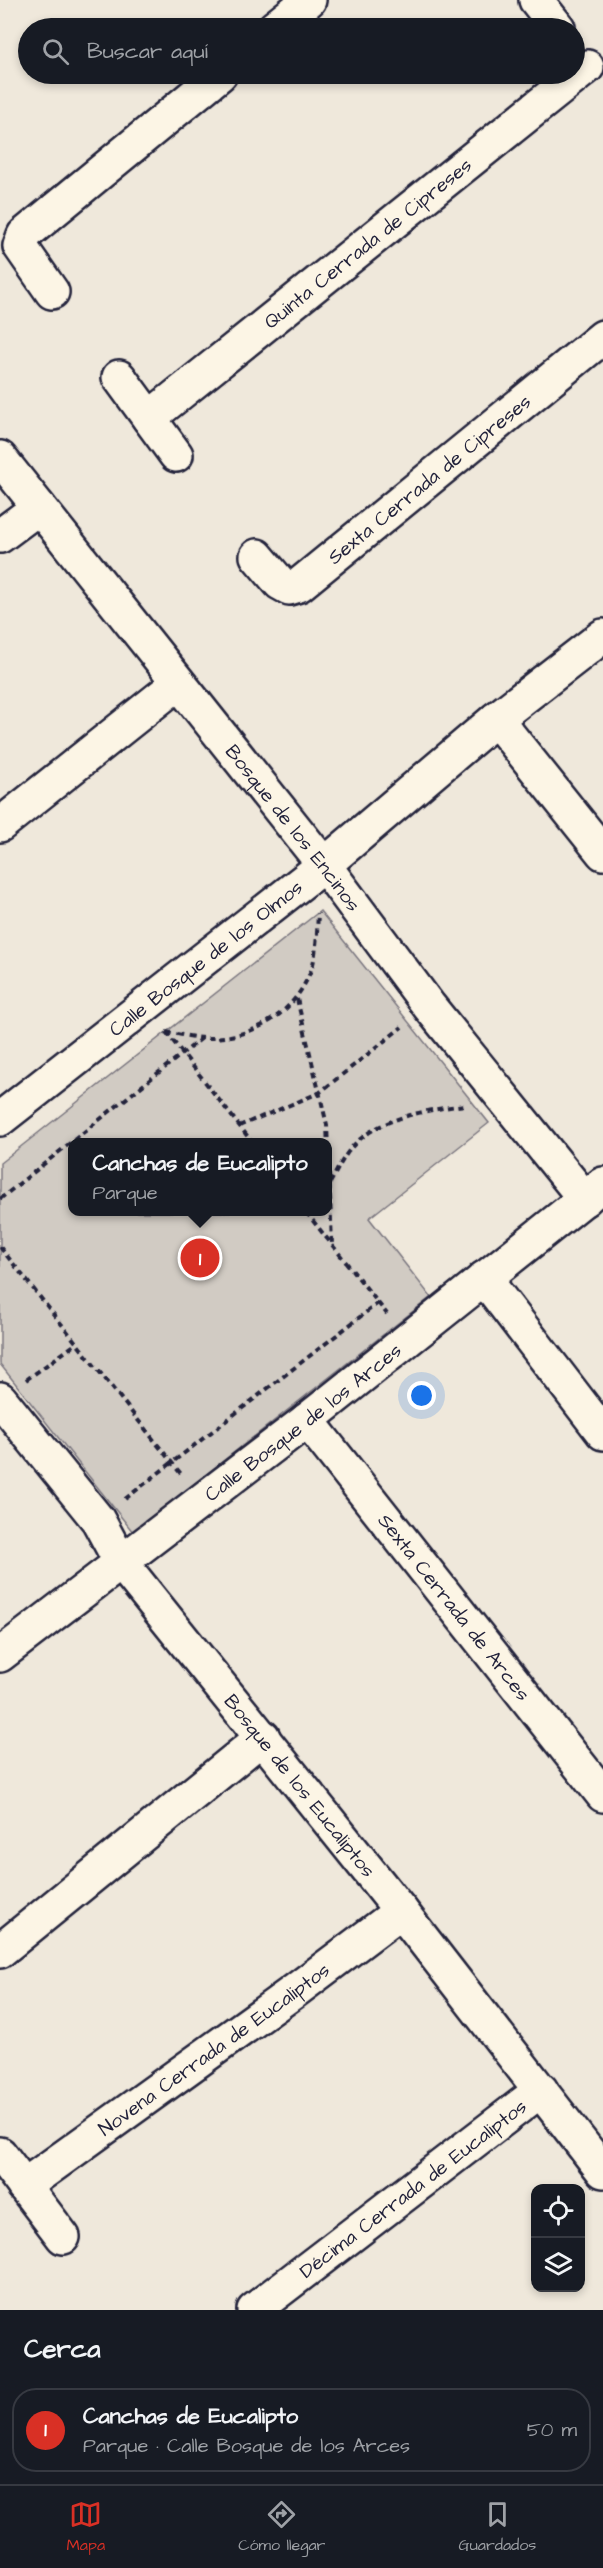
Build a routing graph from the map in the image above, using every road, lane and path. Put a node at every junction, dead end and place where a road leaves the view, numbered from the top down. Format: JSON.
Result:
{"nodes":[{"id":1,"x":309,"y":0,"type":"edge"},
{"id":2,"x":536,"y":0,"type":"edge"},
{"id":3,"x":286,"y":18,"type":"edge"},
{"id":4,"x":550,"y":18,"type":"edge"},
{"id":5,"x":208,"y":84,"type":"edge"},
{"id":6,"x":568,"y":84,"type":"edge"},
{"id":7,"x":52,"y":292,"type":"dead end"},
{"id":8,"x":603,"y":337,"type":"edge"},
{"id":9,"x":119,"y":377,"type":"dead end"},
{"id":10,"x":149,"y":418,"type":"junction"},
{"id":11,"x":176,"y":455,"type":"dead end"},
{"id":12,"x":0,"y":458,"type":"edge"},
{"id":13,"x":39,"y":507,"type":"junction"},
{"id":14,"x":0,"y":537,"type":"edge"},
{"id":15,"x":257,"y":556,"type":"dead end"},
{"id":16,"x":603,"y":636,"type":"edge"},
{"id":17,"x":177,"y":684,"type":"junction"},
{"id":18,"x":496,"y":719,"type":"junction"},
{"id":19,"x":0,"y":825,"type":"edge"},
{"id":20,"x":603,"y":853,"type":"edge"},
{"id":21,"x":324,"y":865,"type":"junction"},
{"id":22,"x":297,"y":999,"type":"junction"},
{"id":23,"x":145,"y":1006,"type":"junction"},
{"id":24,"x":429,"y":1006,"type":"junction"},
{"id":25,"x":165,"y":1032,"type":"junction"},
{"id":26,"x":203,"y":1038,"type":"junction"},
{"id":27,"x":183,"y":1054,"type":"junction"},
{"id":28,"x":319,"y":1093,"type":"junction"},
{"id":29,"x":506,"y":1100,"type":"junction"},
{"id":30,"x":0,"y":1119,"type":"edge"},
{"id":31,"x":239,"y":1126,"type":"junction"},
{"id":32,"x":77,"y":1138,"type":"edge"},
{"id":33,"x":248,"y":1138,"type":"edge"},
{"id":34,"x":328,"y":1138,"type":"edge"},
{"id":35,"x":68,"y":1145,"type":"edge"},
{"id":36,"x":332,"y":1181,"type":"edge"},
{"id":37,"x":594,"y":1192,"type":"edge"},
{"id":38,"x":0,"y":1199,"type":"edge"},
{"id":39,"x":309,"y":1216,"type":"edge"},
{"id":40,"x":331,"y":1216,"type":"edge"},
{"id":41,"x":332,"y":1244,"type":"junction"},
{"id":42,"x":0,"y":1247,"type":"edge"},
{"id":43,"x":484,"y":1278,"type":"junction"},
{"id":44,"x":378,"y":1303,"type":"junction"},
{"id":45,"x":408,"y":1340,"type":"junction"},
{"id":46,"x":77,"y":1343,"type":"junction"},
{"id":47,"x":0,"y":1399,"type":"edge"},
{"id":48,"x":307,"y":1420,"type":"junction"},
{"id":49,"x":603,"y":1433,"type":"edge"},
{"id":50,"x":172,"y":1463,"type":"junction"},
{"id":51,"x":202,"y":1500,"type":"junction"},
{"id":52,"x":98,"y":1520,"type":"junction"},
{"id":53,"x":120,"y":1561,"type":"junction"},
{"id":54,"x":0,"y":1655,"type":"edge"},
{"id":55,"x":263,"y":1737,"type":"junction"},
{"id":56,"x":603,"y":1795,"type":"edge"},
{"id":57,"x":401,"y":1911,"type":"junction"},
{"id":58,"x":0,"y":1951,"type":"edge"},
{"id":59,"x":541,"y":2090,"type":"junction"},
{"id":60,"x":0,"y":2154,"type":"edge"},
{"id":61,"x":603,"y":2171,"type":"edge"},
{"id":62,"x":24,"y":2186,"type":"junction"},
{"id":63,"x":63,"y":2237,"type":"dead end"},
{"id":64,"x":254,"y":2310,"type":"edge"}],
"edges":[{"from":1,"to":3,"type":"street"},
{"from":2,"to":4,"type":"street"},
{"from":5,"to":7,"type":"street"},
{"from":6,"to":10,"type":"street","name":"Quinta Cerrada de Cipreses"},
{"from":8,"to":15,"type":"street","name":"Sexta Cerrada de Cipreses"},
{"from":9,"to":10,"type":"street"},
{"from":10,"to":11,"type":"street"},
{"from":12,"to":13,"type":"street","name":"Bosque de los Encinos"},
{"from":13,"to":14,"type":"street"},
{"from":13,"to":17,"type":"street","name":"Bosque de los Encinos"},
{"from":16,"to":18,"type":"street","name":"Calle Bosque de los Olmos"},
{"from":17,"to":19,"type":"street"},
{"from":17,"to":21,"type":"street","name":"Bosque de los Encinos"},
{"from":18,"to":20,"type":"street"},
{"from":18,"to":21,"type":"street","name":"Calle Bosque de los Olmos"},
{"from":21,"to":22,"type":"path"},
{"from":21,"to":23,"type":"street","name":"Calle Bosque de los Olmos"},
{"from":21,"to":24,"type":"street","name":"Bosque de los Encinos"},
{"from":22,"to":26,"type":"path"},
{"from":22,"to":28,"type":"path"},
{"from":23,"to":25,"type":"path"},
{"from":23,"to":30,"type":"street","name":"Calle Bosque de los Olmos"},
{"from":24,"to":28,"type":"path"},
{"from":24,"to":29,"type":"street","name":"Bosque de los Encinos"},
{"from":25,"to":26,"type":"path"},
{"from":25,"to":27,"type":"path"},
{"from":26,"to":27,"type":"path"},
{"from":27,"to":31,"type":"path"},
{"from":27,"to":32,"type":"path"},
{"from":28,"to":31,"type":"path"},
{"from":28,"to":34,"type":"path"},
{"from":29,"to":36,"type":"path"},
{"from":29,"to":37,"type":"street","name":"Bosque de los Encinos"},
{"from":31,"to":33,"type":"path"},
{"from":35,"to":38,"type":"path"},
{"from":37,"to":43,"type":"street","name":"Calle Bosque de los Arces"},
{"from":39,"to":41,"type":"path"},
{"from":40,"to":41,"type":"path"},
{"from":41,"to":44,"type":"path"},
{"from":42,"to":46,"type":"path"},
{"from":43,"to":45,"type":"street","name":"Calle Bosque de los Arces"},
{"from":43,"to":49,"type":"street"},
{"from":44,"to":45,"type":"path"},
{"from":44,"to":50,"type":"path"},
{"from":45,"to":48,"type":"street","name":"Calle Bosque de los Arces"},
{"from":46,"to":47,"type":"path"},
{"from":46,"to":50,"type":"path"},
{"from":47,"to":52,"type":"street","name":"Bosque de los Eucaliptos"},
{"from":48,"to":51,"type":"street","name":"Calle Bosque de los Arces"},
{"from":48,"to":56,"type":"street","name":"Sexta Cerrada de Arces"},
{"from":50,"to":51,"type":"path"},
{"from":50,"to":52,"type":"path"},
{"from":51,"to":53,"type":"street","name":"Calle Bosque de los Arces"},
{"from":52,"to":53,"type":"street","name":"Bosque de los Eucaliptos"},
{"from":53,"to":54,"type":"street","name":"Calle Bosque de los Arces"},
{"from":53,"to":55,"type":"street","name":"Bosque de los Eucaliptos"},
{"from":55,"to":57,"type":"street","name":"Bosque de los Eucaliptos"},
{"from":55,"to":58,"type":"street"},
{"from":57,"to":59,"type":"street","name":"Bosque de los Eucaliptos"},
{"from":57,"to":62,"type":"street","name":"Novena Cerrada de Eucaliptos"},
{"from":59,"to":61,"type":"street","name":"Bosque de los Eucaliptos"},
{"from":59,"to":64,"type":"street","name":"Décima Cerrada de Eucaliptos"},
{"from":60,"to":62,"type":"street"},
{"from":62,"to":63,"type":"street"}]}
